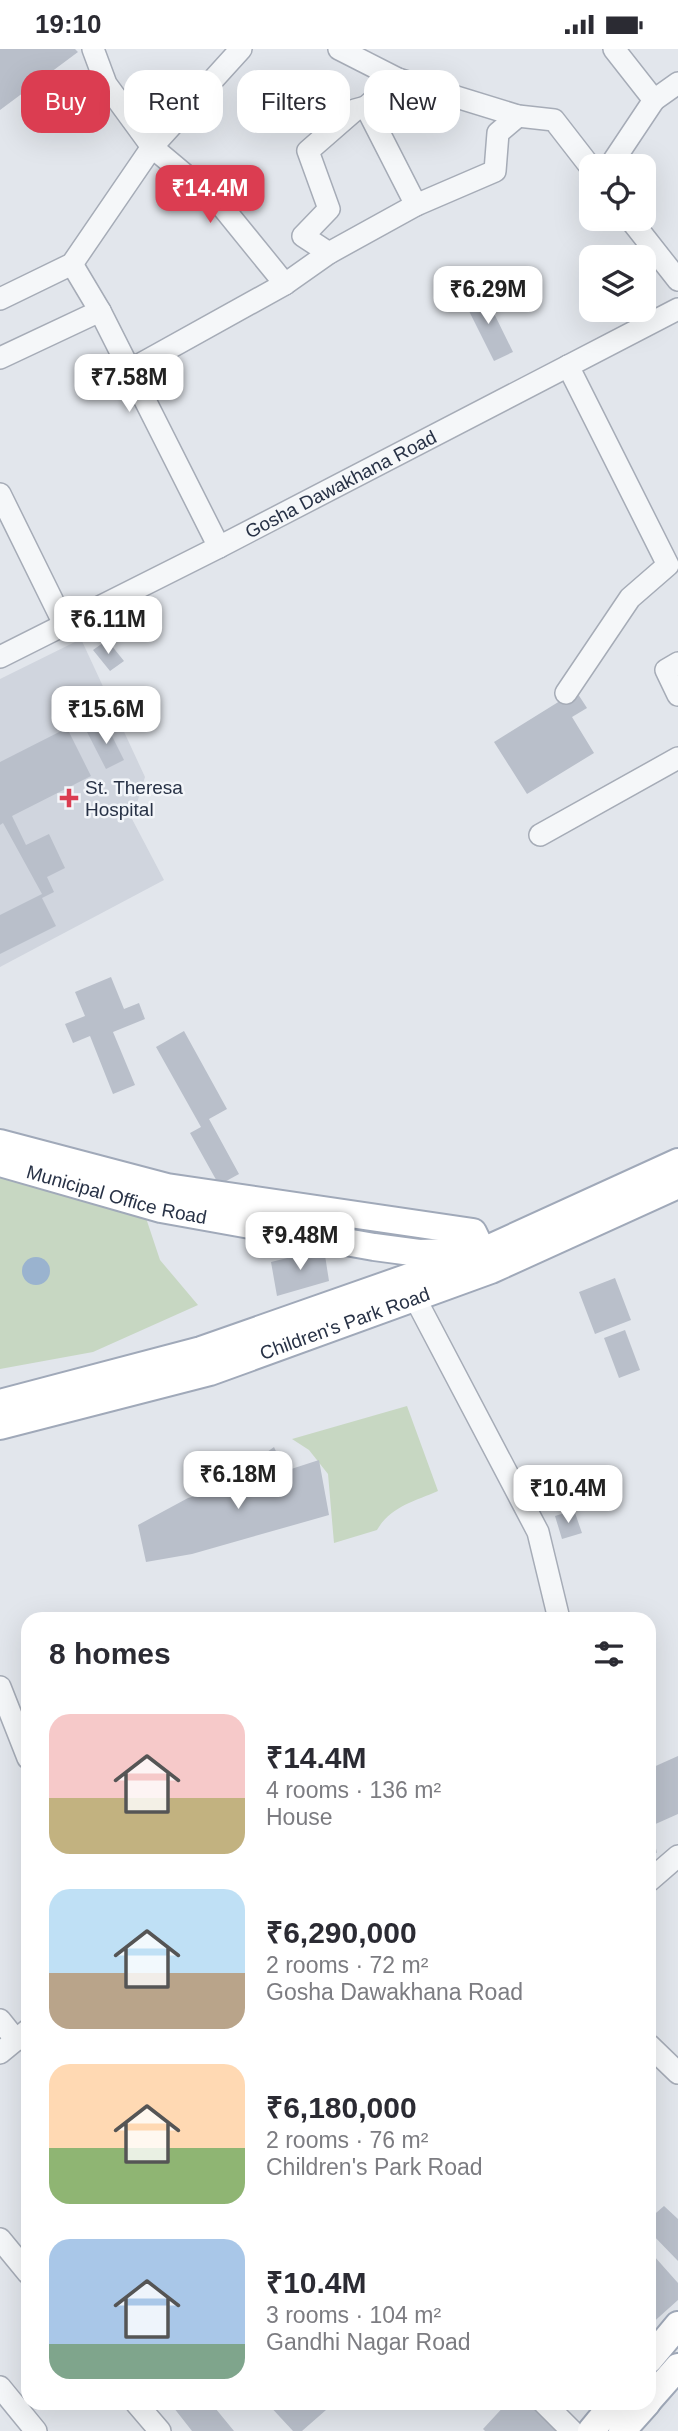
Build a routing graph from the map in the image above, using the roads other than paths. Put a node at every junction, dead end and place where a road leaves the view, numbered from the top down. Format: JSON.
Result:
{"nodes":[{"id":1,"x":93,"y":49,"type":"edge"},
{"id":2,"x":241,"y":49,"type":"edge"},
{"id":3,"x":614,"y":49,"type":"edge"},
{"id":4,"x":344,"y":50,"type":"edge"},
{"id":5,"x":381,"y":70,"type":"edge"},
{"id":6,"x":678,"y":83,"type":"edge"},
{"id":7,"x":460,"y":98,"type":"edge"},
{"id":8,"x":654,"y":100,"type":"junction"},
{"id":9,"x":364,"y":108,"type":"edge"},
{"id":10,"x":517,"y":116,"type":"junction"},
{"id":11,"x":379,"y":133,"type":"edge"},
{"id":12,"x":152,"y":148,"type":"junction"},
{"id":13,"x":580,"y":154,"type":"edge"},
{"id":14,"x":618,"y":154,"type":"edge"},
{"id":15,"x":416,"y":205,"type":"junction"},
{"id":16,"x":639,"y":231,"type":"edge"},
{"id":17,"x":329,"y":253,"type":"junction"},
{"id":18,"x":72,"y":264,"type":"junction"},
{"id":19,"x":678,"y":280,"type":"edge"},
{"id":20,"x":285,"y":284,"type":"junction"},
{"id":21,"x":0,"y":299,"type":"edge"},
{"id":22,"x":100,"y":311,"type":"junction"},
{"id":23,"x":676,"y":315,"type":"edge"},
{"id":24,"x":0,"y":358,"type":"edge"},
{"id":25,"x":568,"y":366,"type":"junction"},
{"id":26,"x":130,"y":370,"type":"junction"},
{"id":27,"x":0,"y":494,"type":"edge"},
{"id":28,"x":219,"y":547,"type":"junction"},
{"id":29,"x":64,"y":624,"type":"junction"},
{"id":30,"x":0,"y":657,"type":"edge"},
{"id":31,"x":678,"y":663,"type":"edge"},
{"id":32,"x":566,"y":693,"type":"dead end"},
{"id":33,"x":678,"y":695,"type":"edge"},
{"id":34,"x":678,"y":758,"type":"edge"},
{"id":35,"x":540,"y":835,"type":"dead end"},
{"id":36,"x":0,"y":1143,"type":"edge"},
{"id":37,"x":678,"y":1162,"type":"edge"},
{"id":38,"x":0,"y":1163,"type":"edge"},
{"id":39,"x":678,"y":1185,"type":"edge"},
{"id":40,"x":487,"y":1260,"type":"junction"},
{"id":41,"x":415,"y":1299,"type":"junction"},
{"id":42,"x":0,"y":1403,"type":"edge"},
{"id":43,"x":0,"y":1426,"type":"edge"},
{"id":44,"x":557,"y":1612,"type":"edge"},
{"id":45,"x":0,"y":1687,"type":"edge"},
{"id":46,"x":21,"y":1740,"type":"edge"},
{"id":47,"x":678,"y":1856,"type":"edge"},
{"id":48,"x":656,"y":1875,"type":"edge"},
{"id":49,"x":0,"y":2020,"type":"edge"},
{"id":50,"x":15,"y":2041,"type":"edge"},
{"id":51,"x":656,"y":2052,"type":"edge"},
{"id":52,"x":678,"y":2073,"type":"edge"},
{"id":53,"x":0,"y":2239,"type":"edge"},
{"id":54,"x":21,"y":2264,"type":"edge"},
{"id":55,"x":678,"y":2325,"type":"edge"},
{"id":56,"x":656,"y":2352,"type":"edge"},
{"id":57,"x":678,"y":2367,"type":"edge"},
{"id":58,"x":0,"y":2387,"type":"edge"},
{"id":59,"x":656,"y":2393,"type":"edge"},
{"id":60,"x":142,"y":2410,"type":"edge"},
{"id":61,"x":551,"y":2410,"type":"edge"},
{"id":62,"x":608,"y":2410,"type":"edge"},
{"id":63,"x":641,"y":2410,"type":"edge"},
{"id":64,"x":36,"y":2431,"type":"edge"},
{"id":65,"x":160,"y":2431,"type":"edge"},
{"id":66,"x":572,"y":2431,"type":"edge"},
{"id":67,"x":591,"y":2431,"type":"edge"},
{"id":68,"x":622,"y":2431,"type":"edge"}],
"edges":[{"from":1,"to":12,"type":"street"},
{"from":2,"to":12,"type":"street"},
{"from":3,"to":8,"type":"street"},
{"from":4,"to":5,"type":"street"},
{"from":6,"to":8,"type":"street"},
{"from":7,"to":10,"type":"street"},
{"from":8,"to":14,"type":"street"},
{"from":9,"to":17,"type":"street"},
{"from":10,"to":13,"type":"street"},
{"from":10,"to":15,"type":"street"},
{"from":11,"to":15,"type":"street"},
{"from":12,"to":18,"type":"street"},
{"from":12,"to":20,"type":"street"},
{"from":15,"to":17,"type":"street"},
{"from":16,"to":19,"type":"street"},
{"from":17,"to":20,"type":"street"},
{"from":18,"to":21,"type":"street"},
{"from":18,"to":22,"type":"street"},
{"from":20,"to":26,"type":"street"},
{"from":22,"to":24,"type":"street"},
{"from":22,"to":26,"type":"street"},
{"from":23,"to":25,"type":"street","name":"Gosha Dawakhana Road"},
{"from":25,"to":28,"type":"street","name":"Gosha Dawakhana Road"},
{"from":25,"to":32,"type":"street"},
{"from":26,"to":28,"type":"street"},
{"from":27,"to":29,"type":"street"},
{"from":28,"to":29,"type":"street","name":"Gosha Dawakhana Road"},
{"from":29,"to":30,"type":"street","name":"Gosha Dawakhana Road"},
{"from":31,"to":33,"type":"street"},
{"from":34,"to":35,"type":"street"},
{"from":36,"to":40,"type":"main road","name":"Municipal Office Road"},
{"from":37,"to":40,"type":"main road","name":"Children's Park Road"},
{"from":38,"to":40,"type":"main road","name":"Municipal Office Road"},
{"from":39,"to":40,"type":"main road","name":"Children's Park Road"},
{"from":40,"to":41,"type":"main road","name":"Children's Park Road"},
{"from":40,"to":42,"type":"main road","name":"Children's Park Road"},
{"from":41,"to":43,"type":"main road","name":"Children's Park Road"},
{"from":41,"to":44,"type":"street"},
{"from":45,"to":46,"type":"street"},
{"from":47,"to":48,"type":"street"},
{"from":49,"to":50,"type":"street"},
{"from":51,"to":52,"type":"street"},
{"from":53,"to":54,"type":"street"},
{"from":55,"to":56,"type":"main road"},
{"from":57,"to":59,"type":"main road"},
{"from":58,"to":64,"type":"street"},
{"from":60,"to":65,"type":"street"},
{"from":61,"to":66,"type":"street"},
{"from":62,"to":67,"type":"main road"},
{"from":63,"to":68,"type":"main road"}]}
